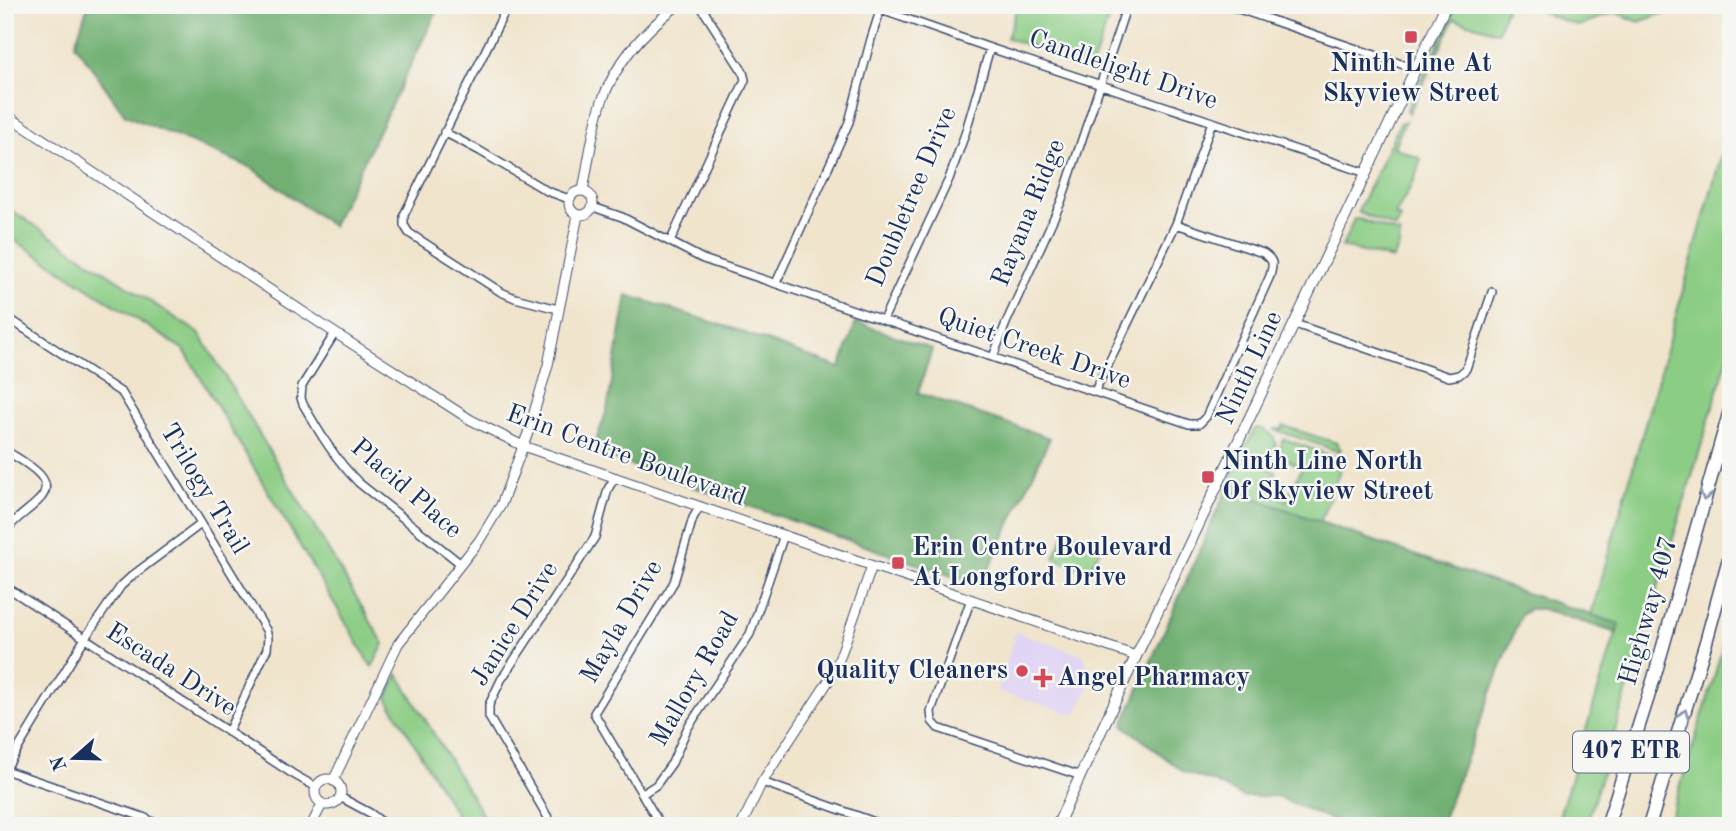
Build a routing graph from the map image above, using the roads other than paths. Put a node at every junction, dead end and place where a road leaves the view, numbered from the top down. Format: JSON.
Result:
{"nodes":[{"id":1,"x":508,"y":5,"type":"edge"},
{"id":2,"x":678,"y":5,"type":"edge"},
{"id":3,"x":700,"y":5,"type":"edge"},
{"id":4,"x":867,"y":5,"type":"edge"},
{"id":5,"x":1127,"y":5,"type":"edge"},
{"id":6,"x":1227,"y":5,"type":"edge"},
{"id":7,"x":1446,"y":5,"type":"edge"},
{"id":8,"x":880,"y":10,"type":"junction"},
{"id":9,"x":990,"y":48,"type":"junction"},
{"id":10,"x":1416,"y":69,"type":"junction"},
{"id":11,"x":1101,"y":84,"type":"junction"},
{"id":12,"x":5,"y":114,"type":"edge"},
{"id":13,"x":1212,"y":122,"type":"junction"},
{"id":14,"x":444,"y":132,"type":"junction"},
{"id":15,"x":1366,"y":173,"type":"junction"},
{"id":16,"x":583,"y":190,"type":"junction"},
{"id":17,"x":566,"y":198,"type":"junction"},
{"id":18,"x":593,"y":207,"type":"junction"},
{"id":19,"x":578,"y":215,"type":"junction"},
{"id":20,"x":1176,"y":224,"type":"junction"},
{"id":21,"x":670,"y":242,"type":"junction"},
{"id":22,"x":776,"y":283,"type":"junction"},
{"id":23,"x":1492,"y":292,"type":"dead end"},
{"id":24,"x":558,"y":309,"type":"junction"},
{"id":25,"x":5,"y":316,"type":"edge"},
{"id":26,"x":883,"y":320,"type":"junction"},
{"id":27,"x":1295,"y":324,"type":"junction"},
{"id":28,"x":334,"y":333,"type":"junction"},
{"id":29,"x":993,"y":357,"type":"junction"},
{"id":30,"x":1095,"y":391,"type":"junction"},
{"id":31,"x":1731,"y":407,"type":"edge"},
{"id":32,"x":523,"y":446,"type":"junction"},
{"id":33,"x":5,"y":450,"type":"edge"},
{"id":34,"x":615,"y":477,"type":"junction"},
{"id":35,"x":700,"y":506,"type":"junction"},
{"id":36,"x":201,"y":524,"type":"junction"},
{"id":37,"x":5,"y":532,"type":"edge"},
{"id":38,"x":784,"y":536,"type":"junction"},
{"id":39,"x":1731,"y":551,"type":"edge"},
{"id":40,"x":461,"y":564,"type":"junction"},
{"id":41,"x":872,"y":566,"type":"junction"},
{"id":42,"x":5,"y":586,"type":"edge"},
{"id":43,"x":971,"y":599,"type":"junction"},
{"id":44,"x":85,"y":638,"type":"junction"},
{"id":45,"x":1136,"y":656,"type":"junction"},
{"id":46,"x":228,"y":732,"type":"junction"},
{"id":47,"x":5,"y":770,"type":"edge"},
{"id":48,"x":1081,"y":776,"type":"junction"},
{"id":49,"x":333,"y":780,"type":"junction"},
{"id":50,"x":762,"y":782,"type":"junction"},
{"id":51,"x":316,"y":787,"type":"junction"},
{"id":52,"x":642,"y":794,"type":"junction"},
{"id":53,"x":340,"y":797,"type":"junction"},
{"id":54,"x":322,"y":804,"type":"junction"},
{"id":55,"x":161,"y":826,"type":"edge"},
{"id":56,"x":311,"y":826,"type":"edge"},
{"id":57,"x":387,"y":826,"type":"edge"},
{"id":58,"x":553,"y":826,"type":"edge"},
{"id":59,"x":661,"y":826,"type":"edge"},
{"id":60,"x":741,"y":826,"type":"edge"},
{"id":61,"x":886,"y":826,"type":"edge"},
{"id":62,"x":1057,"y":826,"type":"edge"},
{"id":63,"x":1607,"y":826,"type":"edge"},
{"id":64,"x":1649,"y":826,"type":"edge"}],
"edges":[{"from":1,"to":14,"type":"street"},
{"from":2,"to":16,"type":"street"},
{"from":3,"to":21,"type":"street"},
{"from":4,"to":8,"type":"street","name":"Candlelight Drive"},
{"from":5,"to":11,"type":"street","name":"Rayana Ridge"},
{"from":6,"to":10,"type":"street"},
{"from":7,"to":10,"type":"main road","name":"Ninth Line"},
{"from":8,"to":9,"type":"street","name":"Candlelight Drive"},
{"from":8,"to":22,"type":"street"},
{"from":9,"to":11,"type":"street","name":"Candlelight Drive"},
{"from":9,"to":26,"type":"street","name":"Doubletree Drive"},
{"from":10,"to":15,"type":"main road","name":"Ninth Line"},
{"from":11,"to":13,"type":"street","name":"Candlelight Drive"},
{"from":11,"to":29,"type":"street","name":"Rayana Ridge"},
{"from":12,"to":28,"type":"street","name":"Erin Centre Boulevard"},
{"from":13,"to":15,"type":"street","name":"Candlelight Drive"},
{"from":13,"to":20,"type":"street"},
{"from":14,"to":17,"type":"street"},
{"from":14,"to":24,"type":"street"},
{"from":15,"to":27,"type":"main road","name":"Ninth Line"},
{"from":16,"to":17,"type":"street"},
{"from":16,"to":18,"type":"street"},
{"from":17,"to":19,"type":"street"},
{"from":18,"to":19,"type":"street"},
{"from":18,"to":21,"type":"street","name":"Quiet Creek Drive"},
{"from":19,"to":24,"type":"street"},
{"from":20,"to":30,"type":"street"},
{"from":20,"to":30,"type":"street","name":"Quiet Creek Drive"},
{"from":21,"to":22,"type":"street","name":"Quiet Creek Drive"},
{"from":22,"to":26,"type":"street","name":"Quiet Creek Drive"},
{"from":23,"to":27,"type":"street"},
{"from":24,"to":32,"type":"street"},
{"from":25,"to":36,"type":"street","name":"Trilogy Trail"},
{"from":26,"to":29,"type":"street","name":"Quiet Creek Drive"},
{"from":27,"to":45,"type":"main road","name":"Ninth Line"},
{"from":28,"to":32,"type":"street","name":"Erin Centre Boulevard"},
{"from":28,"to":40,"type":"street","name":"Placid Place"},
{"from":29,"to":30,"type":"street","name":"Quiet Creek Drive"},
{"from":31,"to":63,"type":"highway","name":"Highway 407","number":"407 ETR","one_way":true},
{"from":32,"to":34,"type":"street","name":"Erin Centre Boulevard"},
{"from":32,"to":40,"type":"street"},
{"from":33,"to":37,"type":"street"},
{"from":34,"to":35,"type":"street","name":"Erin Centre Boulevard"},
{"from":34,"to":58,"type":"street","name":"Janice Drive"},
{"from":35,"to":38,"type":"street","name":"Erin Centre Boulevard"},
{"from":35,"to":52,"type":"street","name":"Mayla Drive"},
{"from":36,"to":44,"type":"street"},
{"from":36,"to":46,"type":"street","name":"Trilogy Trail"},
{"from":38,"to":41,"type":"street","name":"Erin Centre Boulevard"},
{"from":38,"to":52,"type":"street","name":"Mallory Road"},
{"from":64,"to":39,"type":"highway","number":"407 ETR","one_way":true},
{"from":40,"to":49,"type":"street"},
{"from":41,"to":43,"type":"street","name":"Erin Centre Boulevard"},
{"from":41,"to":50,"type":"street"},
{"from":42,"to":44,"type":"street","name":"Escada Drive"},
{"from":43,"to":45,"type":"street","name":"Erin Centre Boulevard"},
{"from":43,"to":48,"type":"street"},
{"from":44,"to":46,"type":"street","name":"Escada Drive"},
{"from":44,"to":47,"type":"street"},
{"from":45,"to":48,"type":"main road","name":"Ninth Line"},
{"from":46,"to":51,"type":"street","name":"Escada Drive"},
{"from":47,"to":55,"type":"street"},
{"from":48,"to":62,"type":"main road","name":"Ninth Line"},
{"from":49,"to":51,"type":"street"},
{"from":49,"to":53,"type":"street"},
{"from":50,"to":60,"type":"street"},
{"from":50,"to":61,"type":"street"},
{"from":51,"to":54,"type":"street"},
{"from":52,"to":59,"type":"street","name":"Mayla Drive"},
{"from":53,"to":54,"type":"street"},
{"from":53,"to":57,"type":"street"},
{"from":54,"to":56,"type":"street"}]}
